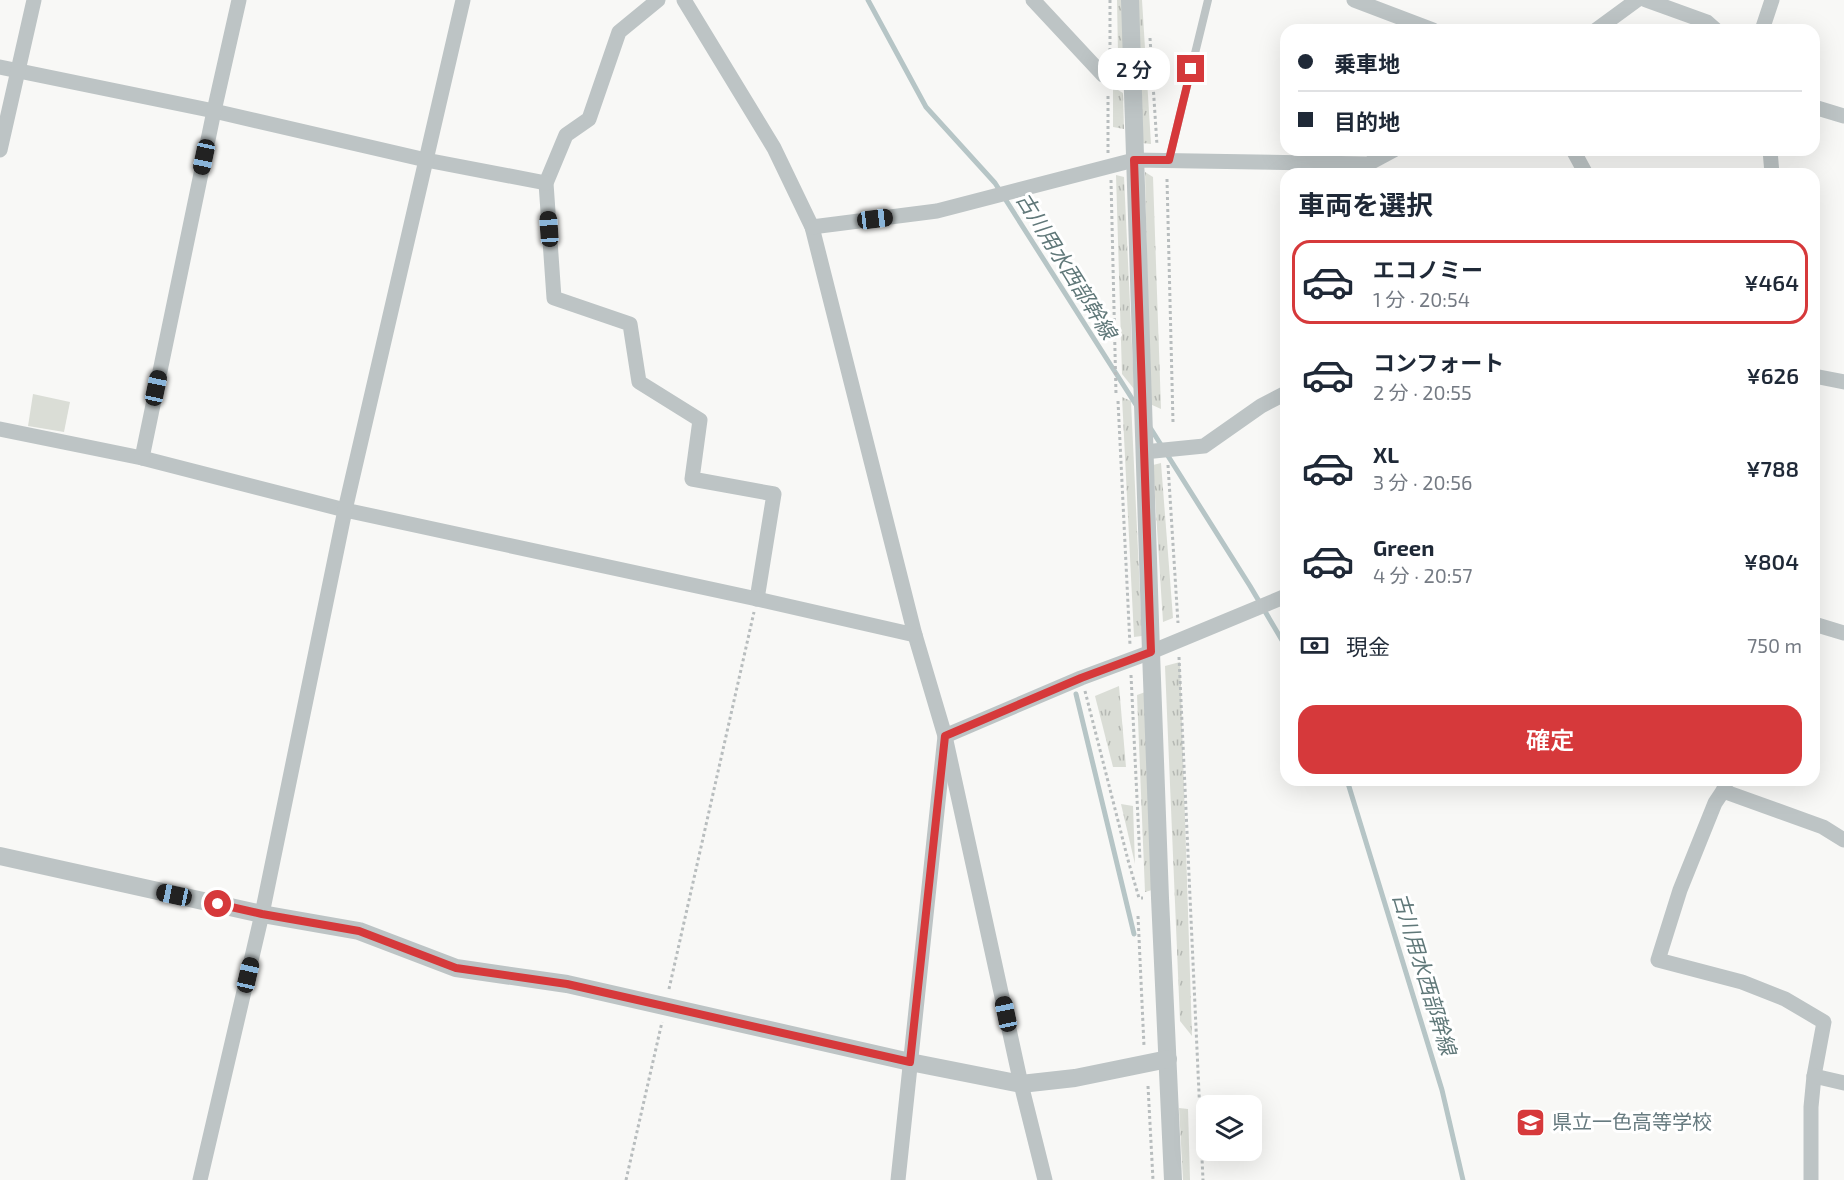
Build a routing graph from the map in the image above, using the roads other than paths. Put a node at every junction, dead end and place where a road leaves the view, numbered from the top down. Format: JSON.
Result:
{"nodes":[{"id":1,"x":34,"y":0,"type":"edge"},
{"id":2,"x":239,"y":0,"type":"edge"},
{"id":3,"x":463,"y":0,"type":"edge"},
{"id":4,"x":658,"y":0,"type":"edge"},
{"id":5,"x":684,"y":0,"type":"edge"},
{"id":6,"x":1033,"y":0,"type":"edge"},
{"id":7,"x":1130,"y":0,"type":"edge"},
{"id":8,"x":1208,"y":0,"type":"edge"},
{"id":9,"x":1637,"y":0,"type":"edge"},
{"id":10,"x":1646,"y":0,"type":"edge"},
{"id":11,"x":1772,"y":0,"type":"edge"},
{"id":12,"x":1357,"y":1,"type":"edge"},
{"id":13,"x":1417,"y":24,"type":"edge"},
{"id":14,"x":1604,"y":24,"type":"edge"},
{"id":15,"x":1709,"y":24,"type":"edge"},
{"id":16,"x":1764,"y":24,"type":"edge"},
{"id":17,"x":0,"y":67,"type":"edge"},
{"id":18,"x":18,"y":71,"type":"junction"},
{"id":19,"x":1132,"y":85,"type":"junction"},
{"id":20,"x":1820,"y":109,"type":"edge"},
{"id":21,"x":214,"y":111,"type":"junction"},
{"id":22,"x":1844,"y":116,"type":"edge"},
{"id":23,"x":0,"y":150,"type":"edge"},
{"id":24,"x":1386,"y":156,"type":"edge"},
{"id":25,"x":426,"y":160,"type":"junction"},
{"id":26,"x":1134,"y":160,"type":"junction"},
{"id":27,"x":1169,"y":160,"type":"junction"},
{"id":28,"x":1348,"y":168,"type":"edge"},
{"id":29,"x":1371,"y":168,"type":"edge"},
{"id":30,"x":546,"y":183,"type":"junction"},
{"id":31,"x":812,"y":226,"type":"junction"},
{"id":32,"x":1820,"y":377,"type":"edge"},
{"id":33,"x":1844,"y":382,"type":"edge"},
{"id":34,"x":1280,"y":396,"type":"edge"},
{"id":35,"x":0,"y":429,"type":"edge"},
{"id":36,"x":1144,"y":452,"type":"junction"},
{"id":37,"x":142,"y":458,"type":"junction"},
{"id":38,"x":345,"y":510,"type":"junction"},
{"id":39,"x":756,"y":598,"type":"junction"},
{"id":40,"x":1280,"y":599,"type":"edge"},
{"id":41,"x":1820,"y":626,"type":"edge"},
{"id":42,"x":1844,"y":633,"type":"edge"},
{"id":43,"x":915,"y":635,"type":"junction"},
{"id":44,"x":1151,"y":652,"type":"junction"},
{"id":45,"x":945,"y":736,"type":"junction"},
{"id":46,"x":1725,"y":786,"type":"edge"},
{"id":47,"x":1844,"y":840,"type":"edge"},
{"id":48,"x":0,"y":856,"type":"edge"},
{"id":49,"x":262,"y":914,"type":"junction"},
{"id":50,"x":1168,"y":1059,"type":"junction"},
{"id":51,"x":910,"y":1062,"type":"junction"},
{"id":52,"x":1814,"y":1076,"type":"junction"},
{"id":53,"x":1844,"y":1083,"type":"edge"},
{"id":54,"x":1021,"y":1084,"type":"junction"},
{"id":55,"x":200,"y":1180,"type":"edge"},
{"id":56,"x":898,"y":1180,"type":"edge"},
{"id":57,"x":1044,"y":1180,"type":"edge"},
{"id":58,"x":1173,"y":1180,"type":"edge"},
{"id":59,"x":1811,"y":1180,"type":"edge"}],
"edges":[{"from":1,"to":18,"type":"street"},
{"from":2,"to":21,"type":"street"},
{"from":3,"to":25,"type":"street"},
{"from":4,"to":30,"type":"street"},
{"from":5,"to":31,"type":"street"},
{"from":6,"to":19,"type":"street"},
{"from":7,"to":19,"type":"street"},
{"from":8,"to":27,"type":"lane"},
{"from":9,"to":14,"type":"street"},
{"from":10,"to":15,"type":"street"},
{"from":11,"to":16,"type":"street"},
{"from":12,"to":13,"type":"street"},
{"from":17,"to":18,"type":"street"},
{"from":18,"to":21,"type":"street"},
{"from":18,"to":23,"type":"street"},
{"from":19,"to":26,"type":"street"},
{"from":20,"to":22,"type":"street"},
{"from":21,"to":25,"type":"street"},
{"from":21,"to":37,"type":"street"},
{"from":24,"to":29,"type":"street"},
{"from":25,"to":30,"type":"street"},
{"from":25,"to":38,"type":"street"},
{"from":26,"to":27,"type":"street"},
{"from":26,"to":31,"type":"street"},
{"from":26,"to":36,"type":"street"},
{"from":27,"to":28,"type":"street"},
{"from":30,"to":39,"type":"street"},
{"from":31,"to":43,"type":"street"},
{"from":32,"to":33,"type":"street"},
{"from":34,"to":36,"type":"street"},
{"from":35,"to":37,"type":"street"},
{"from":36,"to":44,"type":"street"},
{"from":37,"to":38,"type":"street"},
{"from":38,"to":39,"type":"street"},
{"from":38,"to":49,"type":"street"},
{"from":39,"to":43,"type":"street"},
{"from":40,"to":44,"type":"street"},
{"from":41,"to":42,"type":"street"},
{"from":43,"to":45,"type":"street"},
{"from":44,"to":45,"type":"street"},
{"from":44,"to":50,"type":"street"},
{"from":45,"to":51,"type":"street"},
{"from":45,"to":54,"type":"street"},
{"from":46,"to":47,"type":"street"},
{"from":46,"to":52,"type":"street"},
{"from":48,"to":49,"type":"street"},
{"from":49,"to":51,"type":"street"},
{"from":49,"to":55,"type":"street"},
{"from":50,"to":54,"type":"street"},
{"from":50,"to":58,"type":"street"},
{"from":51,"to":54,"type":"street"},
{"from":51,"to":56,"type":"street"},
{"from":52,"to":53,"type":"street"},
{"from":52,"to":59,"type":"street"},
{"from":54,"to":57,"type":"street"}]}
